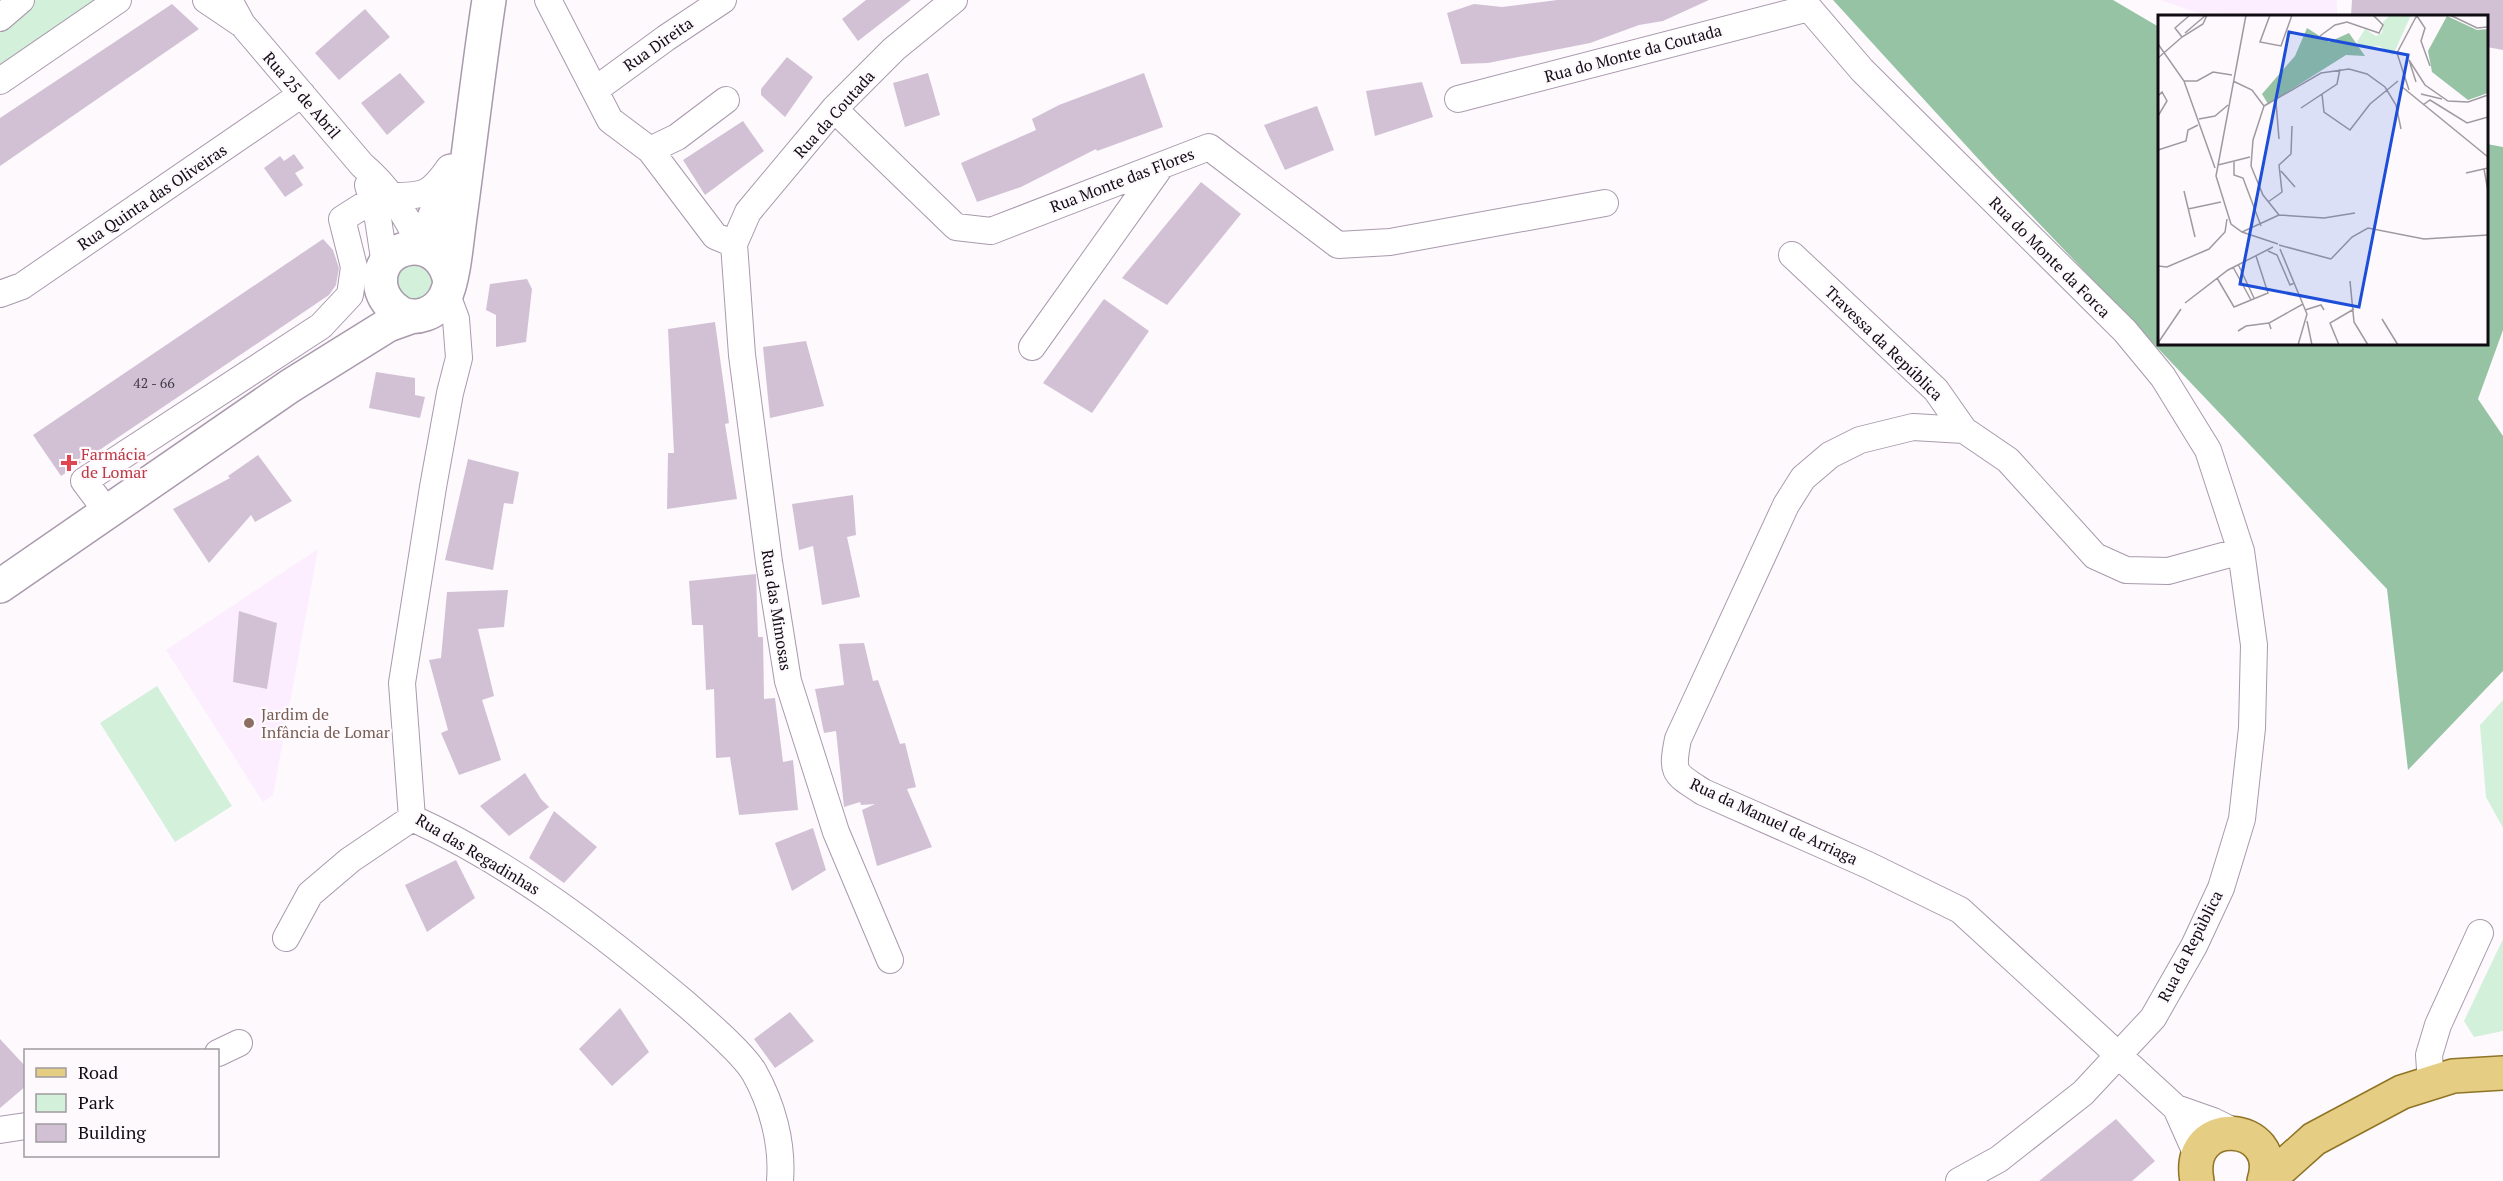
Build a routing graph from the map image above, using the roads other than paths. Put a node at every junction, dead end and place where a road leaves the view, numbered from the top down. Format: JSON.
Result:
{"nodes":[{"id":1,"x":21,"y":0,"type":"edge"},
{"id":2,"x":118,"y":0,"type":"edge"},
{"id":3,"x":206,"y":0,"type":"edge"},
{"id":4,"x":229,"y":0,"type":"edge"},
{"id":5,"x":489,"y":0,"type":"edge"},
{"id":6,"x":548,"y":0,"type":"edge"},
{"id":7,"x":723,"y":0,"type":"edge"},
{"id":8,"x":954,"y":0,"type":"edge"},
{"id":9,"x":1805,"y":4,"type":"edge"},
{"id":10,"x":0,"y":18,"type":"edge"},
{"id":11,"x":242,"y":24,"type":"junction"},
{"id":12,"x":0,"y":81,"type":"edge"},
{"id":13,"x":595,"y":90,"type":"junction"},
{"id":14,"x":302,"y":94,"type":"junction"},
{"id":15,"x":475,"y":96,"type":"junction"},
{"id":16,"x":1458,"y":99,"type":"dead end"},
{"id":17,"x":726,"y":100,"type":"dead end"},
{"id":18,"x":834,"y":110,"type":"junction"},
{"id":19,"x":650,"y":150,"type":"junction"},
{"id":20,"x":456,"y":158,"type":"junction"},
{"id":21,"x":1161,"y":165,"type":"junction"},
{"id":22,"x":383,"y":198,"type":"junction"},
{"id":23,"x":1605,"y":203,"type":"dead end"},
{"id":24,"x":734,"y":244,"type":"junction"},
{"id":25,"x":421,"y":248,"type":"junction"},
{"id":26,"x":1792,"y":255,"type":"dead end"},
{"id":27,"x":383,"y":276,"type":"junction"},
{"id":28,"x":448,"y":289,"type":"junction"},
{"id":29,"x":0,"y":294,"type":"edge"},
{"id":30,"x":417,"y":316,"type":"junction"},
{"id":31,"x":1032,"y":347,"type":"dead end"},
{"id":32,"x":290,"y":386,"type":"junction"},
{"id":33,"x":450,"y":393,"type":"junction"},
{"id":34,"x":1964,"y":430,"type":"junction"},
{"id":35,"x":108,"y":513,"type":"junction"},
{"id":36,"x":2241,"y":551,"type":"junction"},
{"id":37,"x":0,"y":586,"type":"edge"},
{"id":38,"x":412,"y":818,"type":"junction"},
{"id":39,"x":2481,"y":933,"type":"dead end"},
{"id":40,"x":286,"y":938,"type":"dead end"},
{"id":41,"x":890,"y":960,"type":"dead end"},
{"id":42,"x":2117,"y":1056,"type":"junction"},
{"id":43,"x":2503,"y":1073,"type":"edge"},
{"id":44,"x":2431,"y":1083,"type":"junction"},
{"id":45,"x":2176,"y":1108,"type":"junction"},
{"id":46,"x":24,"y":1126,"type":"edge"},
{"id":47,"x":0,"y":1130,"type":"edge"},
{"id":48,"x":2245,"y":1136,"type":"junction"},
{"id":49,"x":2314,"y":1139,"type":"junction"},
{"id":50,"x":2194,"y":1171,"type":"edge"},
{"id":51,"x":780,"y":1181,"type":"edge"},
{"id":52,"x":1959,"y":1181,"type":"edge"},
{"id":53,"x":2266,"y":1181,"type":"edge"}],
"edges":[{"from":1,"to":10,"type":"street"},
{"from":2,"to":12,"type":"street"},
{"from":3,"to":11,"type":"street","name":"Rua 25 de Abril"},
{"from":4,"to":11,"type":"street","name":"Rua 25 de Abril"},
{"from":5,"to":15,"type":"main road"},
{"from":6,"to":13,"type":"street"},
{"from":7,"to":13,"type":"street","name":"Rua Direita"},
{"from":8,"to":18,"type":"street","name":"Rua da Coutada"},
{"from":9,"to":16,"type":"street","name":"Rua do Monte da Coutada"},
{"from":9,"to":36,"type":"street","name":"Rua do Monte da Forca"},
{"from":11,"to":14,"type":"street","name":"Rua 25 de Abril"},
{"from":13,"to":19,"type":"street"},
{"from":14,"to":22,"type":"street","name":"Rua 25 de Abril"},
{"from":14,"to":29,"type":"street","name":"Rua Quinta das Oliveiras"},
{"from":15,"to":20,"type":"main road"},
{"from":15,"to":28,"type":"main road"},
{"from":17,"to":19,"type":"street"},
{"from":18,"to":21,"type":"street","name":"Rua Monte das Flores"},
{"from":18,"to":24,"type":"street","name":"Rua da Coutada"},
{"from":19,"to":24,"type":"street"},
{"from":20,"to":22,"type":"street"},
{"from":20,"to":25,"type":"main road"},
{"from":21,"to":23,"type":"street","name":"Rua Monte das Flores"},
{"from":21,"to":31,"type":"street"},
{"from":22,"to":25,"type":"street"},
{"from":22,"to":27,"type":"street"},
{"from":22,"to":35,"type":"street"},
{"from":24,"to":41,"type":"street","name":"Rua das Mimosas"},
{"from":25,"to":27,"type":"main road"},
{"from":25,"to":28,"type":"main road"},
{"from":26,"to":34,"type":"street","name":"Travessa da República"},
{"from":27,"to":30,"type":"main road"},
{"from":27,"to":32,"type":"main road"},
{"from":28,"to":30,"type":"main road"},
{"from":28,"to":33,"type":"street","name":"Rua das Regadinhas"},
{"from":30,"to":32,"type":"main road"},
{"from":30,"to":33,"type":"street","name":"Rua das Regadinhas"},
{"from":32,"to":35,"type":"main road"},
{"from":33,"to":38,"type":"street","name":"Rua das Regadinhas"},
{"from":34,"to":36,"type":"street","name":"Travessa da República"},
{"from":34,"to":42,"type":"street","name":"Rua da Manuel de Arriaga"},
{"from":35,"to":37,"type":"main road"},
{"from":36,"to":42,"type":"street","name":"Rua da Repùblica"},
{"from":38,"to":40,"type":"street"},
{"from":38,"to":51,"type":"street","name":"Rua das Regadinhas"},
{"from":39,"to":44,"type":"street"},
{"from":42,"to":45,"type":"street","name":"Rua da Manuel de Arriaga"},
{"from":42,"to":52,"type":"street","name":"Rua da Repùblica"},
{"from":43,"to":44,"type":"main road"},
{"from":44,"to":49,"type":"main road"},
{"from":45,"to":48,"type":"street"},
{"from":45,"to":50,"type":"street"},
{"from":46,"to":47,"type":"street"},
{"from":48,"to":49,"type":"main road"},
{"from":48,"to":50,"type":"main road"},
{"from":48,"to":53,"type":"main road"},
{"from":49,"to":53,"type":"main road"}]}
